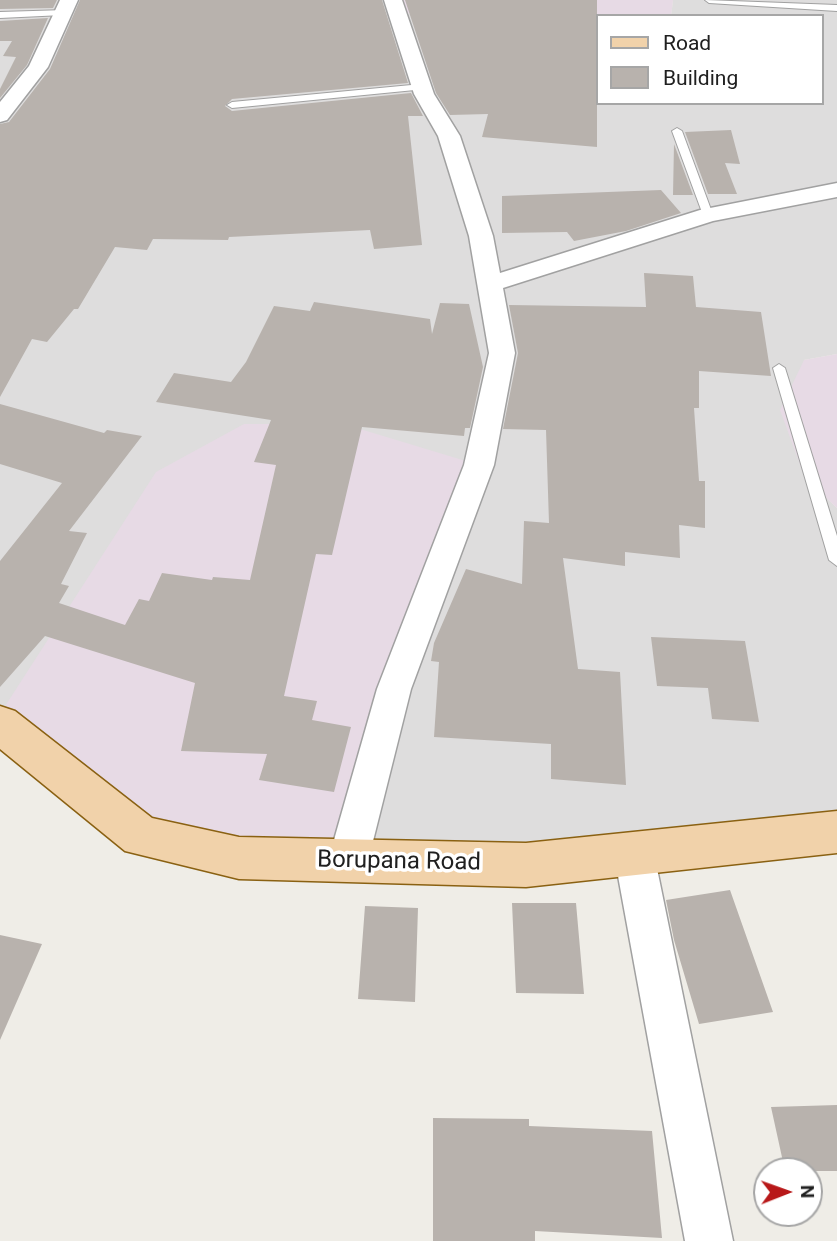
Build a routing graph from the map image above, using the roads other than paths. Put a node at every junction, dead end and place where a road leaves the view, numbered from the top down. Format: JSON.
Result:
{"nodes":[{"id":1,"x":393,"y":0,"type":"edge"},
{"id":2,"x":709,"y":0,"type":"edge"},
{"id":3,"x":66,"y":6,"type":"edge"},
{"id":4,"x":837,"y":8,"type":"edge"},
{"id":5,"x":0,"y":15,"type":"edge"},
{"id":6,"x":422,"y":88,"type":"junction"},
{"id":7,"x":232,"y":106,"type":"dead end"},
{"id":8,"x":0,"y":116,"type":"edge"},
{"id":9,"x":677,"y":131,"type":"dead end"},
{"id":10,"x":837,"y":190,"type":"edge"},
{"id":11,"x":708,"y":215,"type":"junction"},
{"id":12,"x":490,"y":284,"type":"junction"},
{"id":13,"x":779,"y":368,"type":"dead end"},
{"id":14,"x":837,"y":560,"type":"edge"},
{"id":15,"x":0,"y":724,"type":"edge"},
{"id":16,"x":837,"y":832,"type":"edge"},
{"id":17,"x":634,"y":855,"type":"junction"},
{"id":18,"x":348,"y":862,"type":"junction"},
{"id":19,"x":709,"y":1241,"type":"edge"}],
"edges":[{"from":1,"to":6,"type":"street"},
{"from":2,"to":4,"type":"lane"},
{"from":3,"to":5,"type":"lane"},
{"from":3,"to":8,"type":"street"},
{"from":6,"to":7,"type":"lane"},
{"from":6,"to":12,"type":"street"},
{"from":9,"to":11,"type":"lane"},
{"from":10,"to":11,"type":"street"},
{"from":11,"to":12,"type":"street"},
{"from":12,"to":18,"type":"street"},
{"from":13,"to":14,"type":"lane"},
{"from":15,"to":18,"type":"main road","name":"Borupana Road"},
{"from":16,"to":17,"type":"main road","name":"Borupana Road"},
{"from":17,"to":18,"type":"main road","name":"Borupana Road"},
{"from":17,"to":19,"type":"street"}]}
